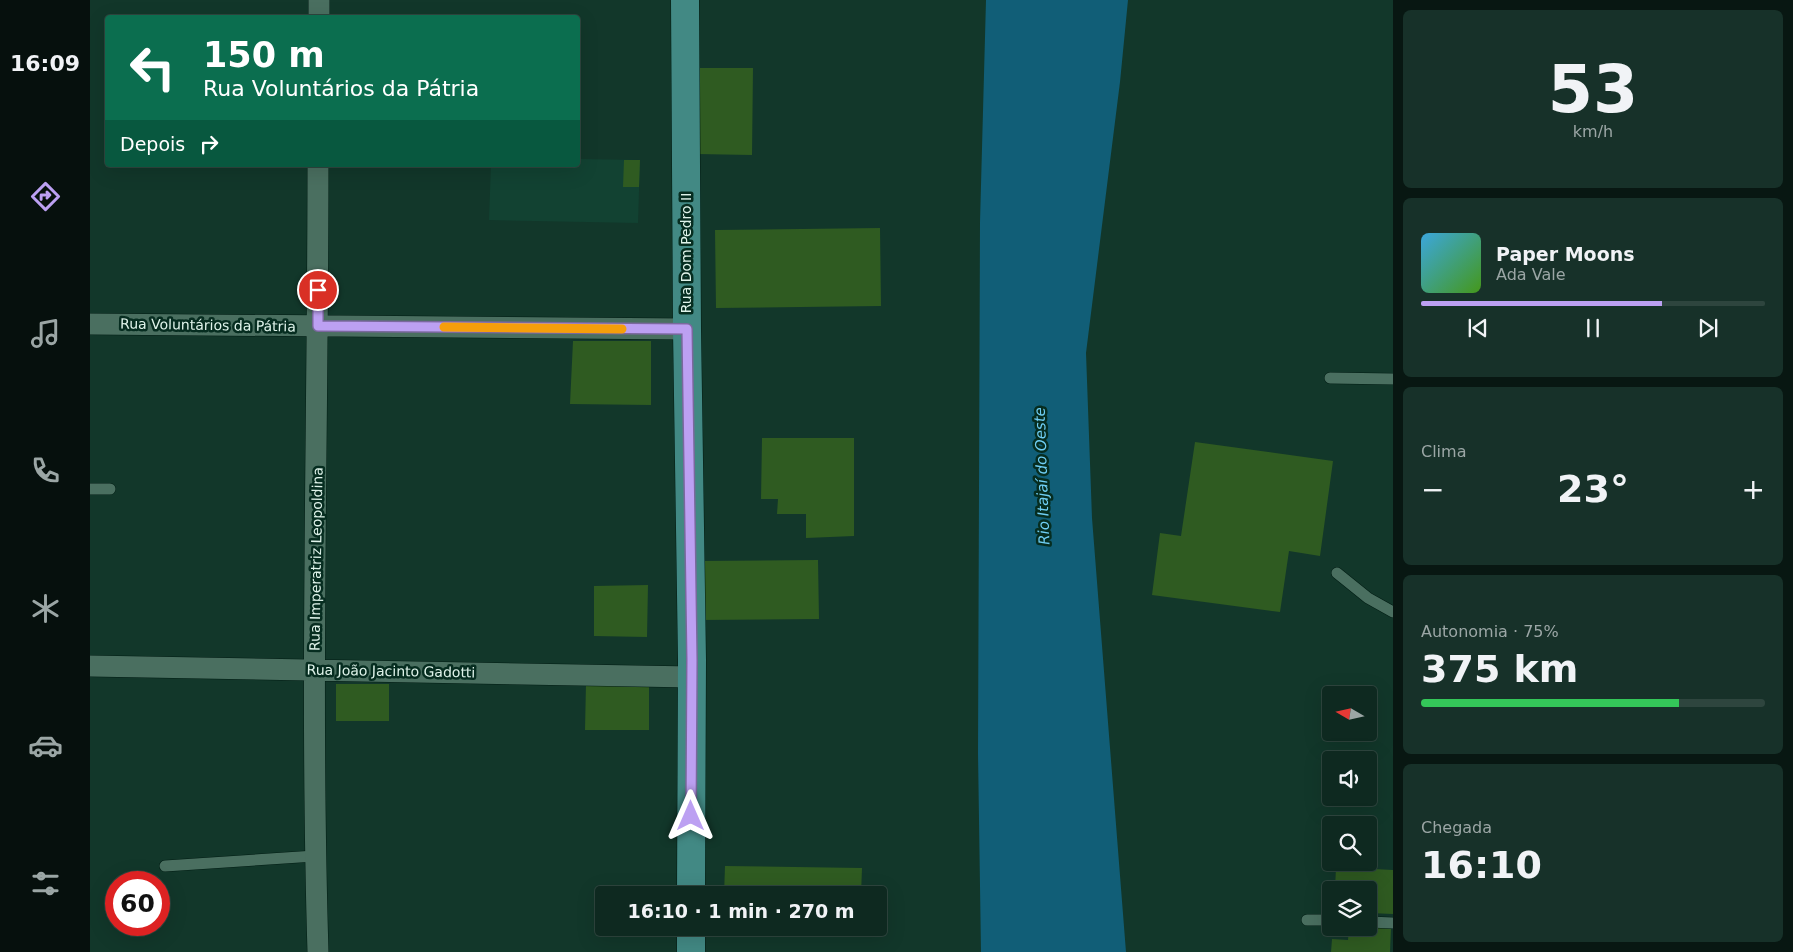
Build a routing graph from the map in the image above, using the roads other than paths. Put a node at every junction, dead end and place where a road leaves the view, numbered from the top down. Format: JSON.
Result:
{"nodes":[{"id":1,"x":318,"y":0,"type":"edge"},
{"id":2,"x":685,"y":0,"type":"edge"},
{"id":3,"x":318,"y":15,"type":"edge"},
{"id":4,"x":318,"y":167,"type":"edge"},
{"id":5,"x":90,"y":324,"type":"edge"},
{"id":6,"x":318,"y":326,"type":"junction"},
{"id":7,"x":687,"y":329,"type":"junction"},
{"id":8,"x":1330,"y":378,"type":"dead end"},
{"id":9,"x":1393,"y":380,"type":"edge"},
{"id":10,"x":90,"y":489,"type":"edge"},
{"id":11,"x":110,"y":489,"type":"dead end"},
{"id":12,"x":1338,"y":573,"type":"dead end"},
{"id":13,"x":1393,"y":612,"type":"edge"},
{"id":14,"x":90,"y":667,"type":"edge"},
{"id":15,"x":315,"y":670,"type":"junction"},
{"id":16,"x":692,"y":677,"type":"junction"},
{"id":17,"x":315,"y":856,"type":"junction"},
{"id":18,"x":165,"y":866,"type":"dead end"},
{"id":19,"x":691,"y":886,"type":"edge"},
{"id":20,"x":1307,"y":920,"type":"dead end"},
{"id":21,"x":1322,"y":920,"type":"edge"},
{"id":22,"x":1377,"y":922,"type":"edge"},
{"id":23,"x":1393,"y":922,"type":"edge"},
{"id":24,"x":691,"y":936,"type":"edge"},
{"id":25,"x":318,"y":952,"type":"edge"},
{"id":26,"x":690,"y":952,"type":"edge"}],
"edges":[{"from":1,"to":3,"type":"street"},
{"from":2,"to":7,"type":"main road","name":"Rua Dom Pedro II"},
{"from":4,"to":6,"type":"street","name":"Rua Imperatriz Leopoldina"},
{"from":5,"to":6,"type":"street","name":"Rua Voluntários da Pátria"},
{"from":6,"to":7,"type":"street","name":"Rua Voluntários da Pátria"},
{"from":6,"to":15,"type":"street","name":"Rua Imperatriz Leopoldina"},
{"from":7,"to":16,"type":"main road","name":"Rua Dom Pedro II"},
{"from":8,"to":9,"type":"lane"},
{"from":10,"to":11,"type":"lane"},
{"from":12,"to":13,"type":"lane"},
{"from":14,"to":15,"type":"street","name":"Rua João Jacinto Gadotti"},
{"from":15,"to":16,"type":"street","name":"Rua João Jacinto Gadotti"},
{"from":15,"to":17,"type":"street","name":"Rua Imperatriz Leopoldina"},
{"from":16,"to":19,"type":"main road","name":"Rua Dom Pedro II"},
{"from":17,"to":18,"type":"lane"},
{"from":17,"to":25,"type":"street","name":"Rua Imperatriz Leopoldina"},
{"from":20,"to":21,"type":"lane"},
{"from":22,"to":23,"type":"lane"},
{"from":24,"to":26,"type":"main road"}]}
